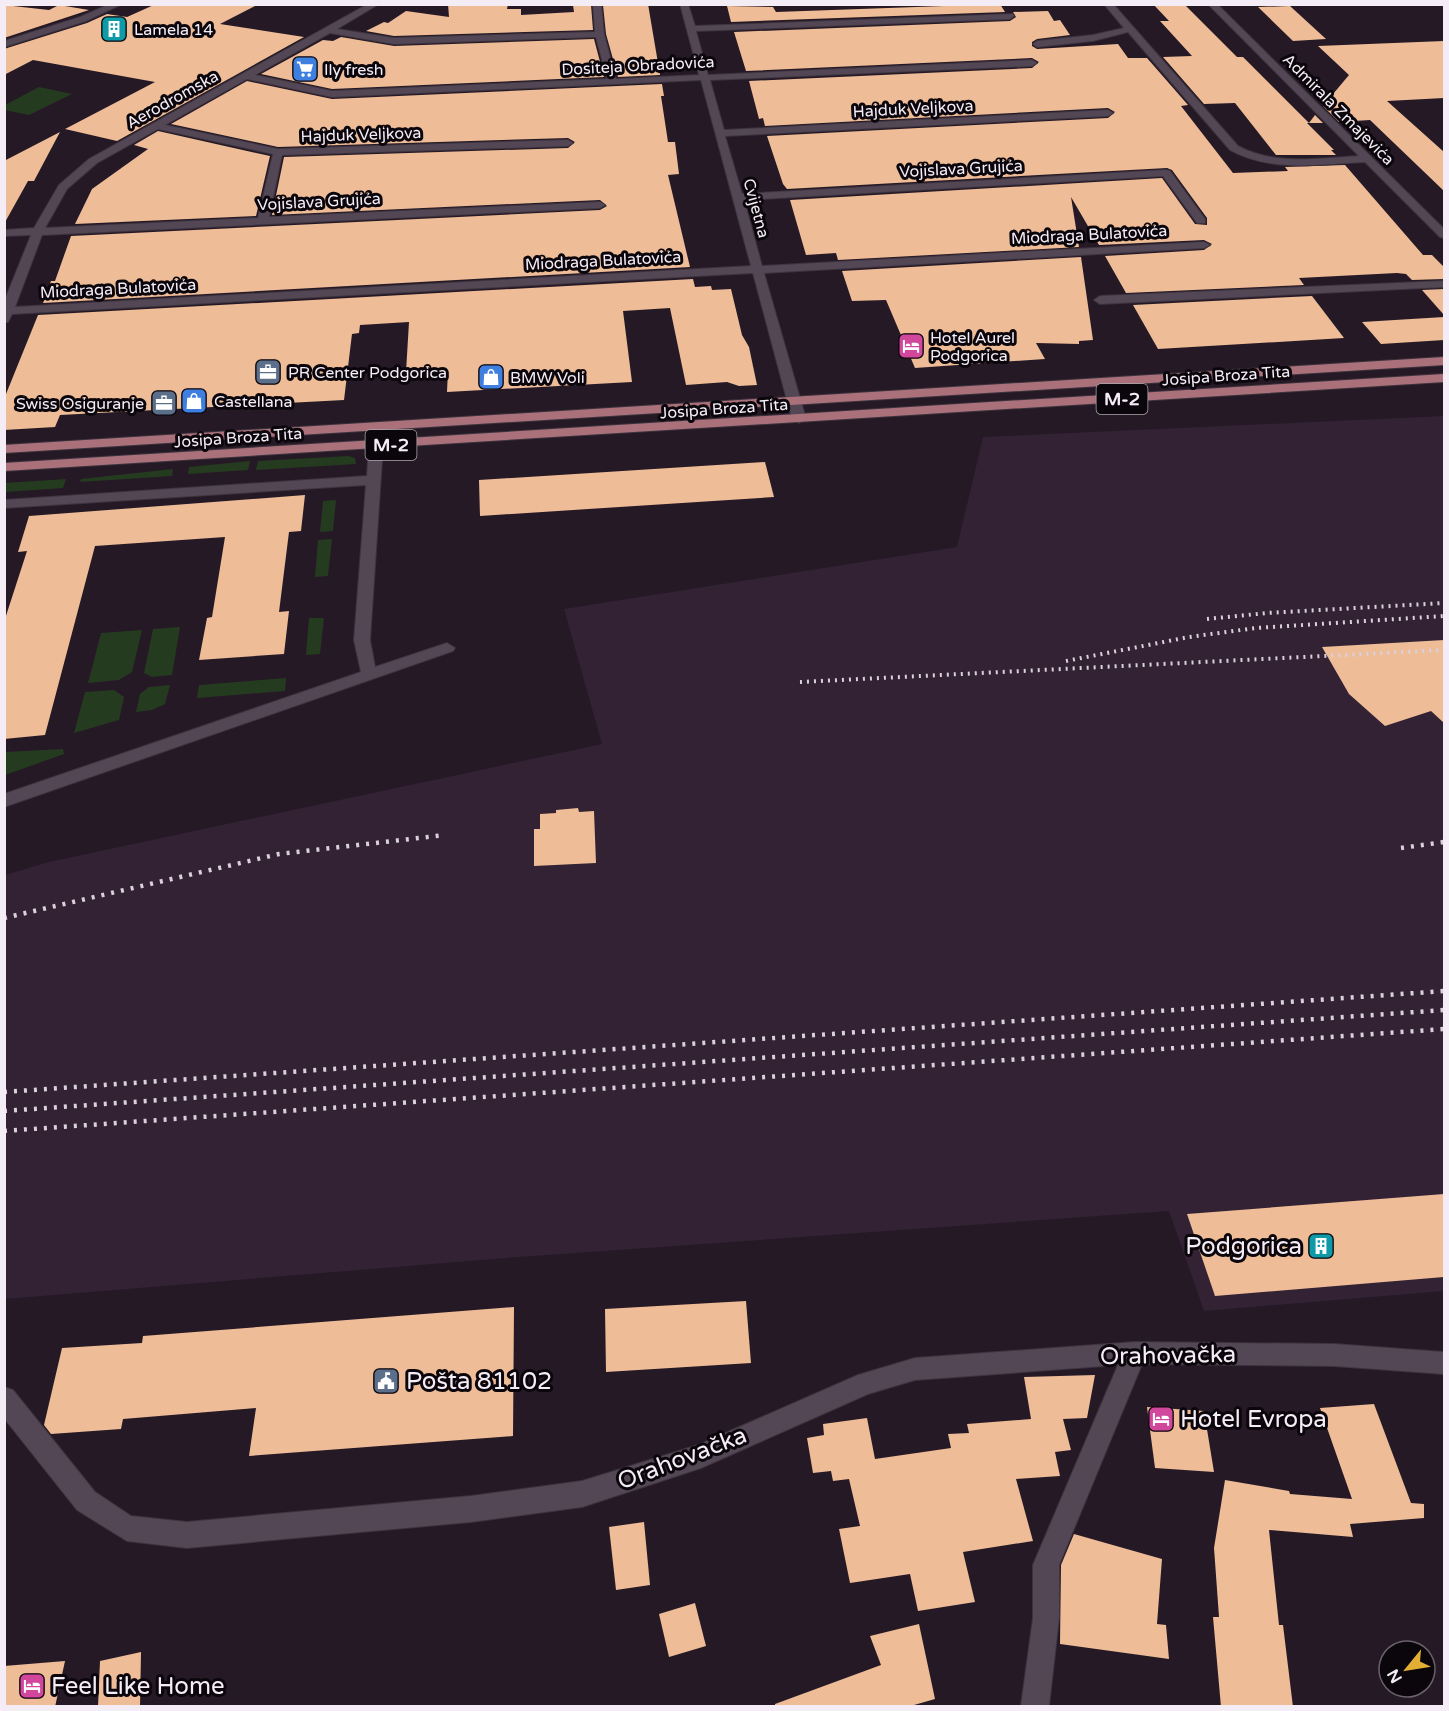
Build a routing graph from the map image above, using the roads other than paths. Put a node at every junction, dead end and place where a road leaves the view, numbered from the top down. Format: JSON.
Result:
{"nodes":[{"id":1,"x":102,"y":4,"type":"edge"},
{"id":2,"x":375,"y":4,"type":"edge"},
{"id":3,"x":597,"y":4,"type":"edge"},
{"id":4,"x":684,"y":4,"type":"edge"},
{"id":5,"x":1108,"y":4,"type":"edge"},
{"id":6,"x":1212,"y":4,"type":"edge"},
{"id":7,"x":116,"y":5,"type":"edge"},
{"id":8,"x":1010,"y":16,"type":"dead end"},
{"id":9,"x":691,"y":29,"type":"junction"},
{"id":10,"x":1129,"y":29,"type":"junction"},
{"id":11,"x":330,"y":30,"type":"junction"},
{"id":12,"x":600,"y":34,"type":"junction"},
{"id":13,"x":4,"y":44,"type":"edge"},
{"id":14,"x":1036,"y":44,"type":"dead end"},
{"id":15,"x":1032,"y":63,"type":"dead end"},
{"id":16,"x":247,"y":76,"type":"junction"},
{"id":17,"x":704,"y":77,"type":"junction"},
{"id":18,"x":612,"y":81,"type":"junction"},
{"id":19,"x":1108,"y":113,"type":"dead end"},
{"id":20,"x":157,"y":126,"type":"junction"},
{"id":21,"x":719,"y":133,"type":"junction"},
{"id":22,"x":568,"y":143,"type":"dead end"},
{"id":23,"x":278,"y":152,"type":"junction"},
{"id":24,"x":1366,"y":159,"type":"junction"},
{"id":25,"x":737,"y":197,"type":"junction"},
{"id":26,"x":600,"y":205,"type":"dead end"},
{"id":27,"x":262,"y":220,"type":"junction"},
{"id":28,"x":1201,"y":221,"type":"dead end"},
{"id":29,"x":38,"y":231,"type":"junction"},
{"id":30,"x":4,"y":233,"type":"edge"},
{"id":31,"x":1444,"y":235,"type":"edge"},
{"id":32,"x":1204,"y":245,"type":"dead end"},
{"id":33,"x":756,"y":268,"type":"junction"},
{"id":34,"x":1444,"y":284,"type":"edge"},
{"id":35,"x":1100,"y":300,"type":"dead end"},
{"id":36,"x":5,"y":314,"type":"edge"},
{"id":37,"x":1444,"y":361,"type":"edge"},
{"id":38,"x":1444,"y":378,"type":"edge"},
{"id":39,"x":794,"y":401,"type":"junction"},
{"id":40,"x":799,"y":419,"type":"junction"},
{"id":41,"x":376,"y":446,"type":"junction"},
{"id":42,"x":4,"y":449,"type":"edge"},
{"id":43,"x":4,"y":468,"type":"edge"},
{"id":44,"x":373,"y":480,"type":"junction"},
{"id":45,"x":4,"y":504,"type":"edge"},
{"id":46,"x":447,"y":648,"type":"dead end"},
{"id":47,"x":370,"y":675,"type":"junction"},
{"id":48,"x":4,"y":801,"type":"edge"},
{"id":49,"x":1135,"y":1353,"type":"junction"},
{"id":50,"x":1444,"y":1363,"type":"edge"},
{"id":51,"x":4,"y":1398,"type":"edge"},
{"id":52,"x":1035,"y":1707,"type":"edge"}],
"edges":[{"from":1,"to":7,"type":"street"},
{"from":2,"to":11,"type":"street","name":"Aerodromska"},
{"from":3,"to":12,"type":"street"},
{"from":4,"to":9,"type":"street","name":"Cvijetna"},
{"from":5,"to":10,"type":"street"},
{"from":6,"to":24,"type":"street","name":"Admirala Zmajevića"},
{"from":7,"to":13,"type":"street"},
{"from":8,"to":9,"type":"street"},
{"from":9,"to":17,"type":"street","name":"Cvijetna"},
{"from":10,"to":14,"type":"street"},
{"from":10,"to":24,"type":"street"},
{"from":11,"to":12,"type":"street"},
{"from":11,"to":16,"type":"street","name":"Aerodromska"},
{"from":12,"to":18,"type":"street"},
{"from":15,"to":17,"type":"street","name":"Dositeja Obradovića"},
{"from":16,"to":18,"type":"street","name":"Dositeja Obradovića"},
{"from":16,"to":20,"type":"street","name":"Aerodromska"},
{"from":17,"to":18,"type":"street","name":"Dositeja Obradovića"},
{"from":17,"to":21,"type":"street","name":"Cvijetna"},
{"from":19,"to":21,"type":"street","name":"Hajduk Veljkova"},
{"from":20,"to":23,"type":"street","name":"Hajduk Veljkova"},
{"from":20,"to":29,"type":"street","name":"Aerodromska"},
{"from":21,"to":25,"type":"street","name":"Cvijetna"},
{"from":22,"to":23,"type":"street","name":"Hajduk Veljkova"},
{"from":23,"to":27,"type":"street"},
{"from":24,"to":31,"type":"street","name":"Admirala Zmajevića"},
{"from":25,"to":28,"type":"street","name":"Vojislava Grujića"},
{"from":25,"to":33,"type":"street","name":"Cvijetna"},
{"from":26,"to":27,"type":"street","name":"Vojislava Grujića"},
{"from":27,"to":29,"type":"street","name":"Vojislava Grujića"},
{"from":29,"to":30,"type":"street"},
{"from":29,"to":36,"type":"street","name":"Aerodromska"},
{"from":32,"to":33,"type":"street","name":"Miodraga Bulatovića"},
{"from":33,"to":36,"type":"street","name":"Miodraga Bulatovića"},
{"from":33,"to":39,"type":"street","name":"Cvijetna"},
{"from":34,"to":35,"type":"street"},
{"from":37,"to":39,"type":"main road","name":"Josipa Broza Tita","number":"M-2"},
{"from":38,"to":40,"type":"main road","name":"Josipa Broza Tita","number":"M-2"},
{"from":39,"to":40,"type":"street","name":"Cvijetna"},
{"from":39,"to":42,"type":"main road","name":"Josipa Broza Tita","number":"M-2"},
{"from":40,"to":41,"type":"main road","name":"Josipa Broza Tita","number":"M-2"},
{"from":41,"to":43,"type":"main road","name":"Josipa Broza Tita","number":"M-2"},
{"from":41,"to":44,"type":"street"},
{"from":44,"to":45,"type":"street"},
{"from":44,"to":47,"type":"street"},
{"from":46,"to":47,"type":"street"},
{"from":47,"to":48,"type":"street"},
{"from":49,"to":50,"type":"street","name":"Orahovačka"},
{"from":49,"to":51,"type":"street","name":"Orahovačka"},
{"from":49,"to":52,"type":"street"}]}
